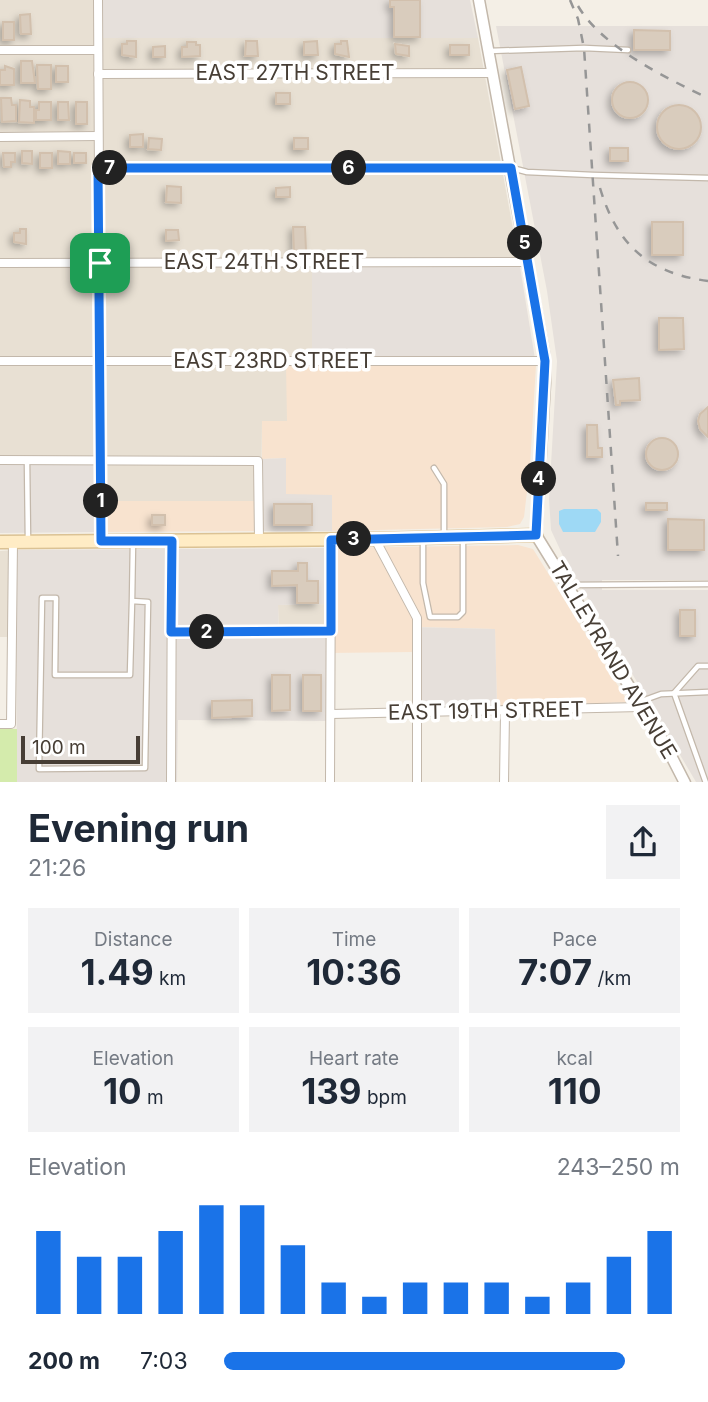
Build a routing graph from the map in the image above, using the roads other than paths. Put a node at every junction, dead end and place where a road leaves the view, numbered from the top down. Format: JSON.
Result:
{"nodes":[{"id":1,"x":98,"y":0,"type":"edge"},
{"id":2,"x":479,"y":0,"type":"edge"},
{"id":3,"x":0,"y":50,"type":"edge"},
{"id":4,"x":98,"y":50,"type":"junction"},
{"id":5,"x":628,"y":50,"type":"dead end"},
{"id":6,"x":489,"y":51,"type":"junction"},
{"id":7,"x":493,"y":72,"type":"junction"},
{"id":8,"x":98,"y":74,"type":"junction"},
{"id":9,"x":0,"y":136,"type":"edge"},
{"id":10,"x":98,"y":136,"type":"junction"},
{"id":11,"x":98,"y":168,"type":"junction"},
{"id":12,"x":511,"y":168,"type":"junction"},
{"id":13,"x":708,"y":178,"type":"edge"},
{"id":14,"x":528,"y":262,"type":"junction"},
{"id":15,"x":0,"y":263,"type":"edge"},
{"id":16,"x":100,"y":263,"type":"junction"},
{"id":17,"x":0,"y":361,"type":"edge"},
{"id":18,"x":545,"y":361,"type":"junction"},
{"id":19,"x":100,"y":362,"type":"junction"},
{"id":20,"x":0,"y":460,"type":"edge"},
{"id":21,"x":27,"y":460,"type":"junction"},
{"id":22,"x":101,"y":460,"type":"junction"},
{"id":23,"x":434,"y":468,"type":"dead end"},
{"id":24,"x":536,"y":535,"type":"junction"},
{"id":25,"x":463,"y":537,"type":"junction"},
{"id":26,"x":423,"y":538,"type":"junction"},
{"id":27,"x":443,"y":538,"type":"junction"},
{"id":28,"x":375,"y":539,"type":"junction"},
{"id":29,"x":259,"y":540,"type":"junction"},
{"id":30,"x":331,"y":540,"type":"junction"},
{"id":31,"x":101,"y":541,"type":"junction"},
{"id":32,"x":133,"y":541,"type":"junction"},
{"id":33,"x":172,"y":541,"type":"junction"},
{"id":34,"x":7,"y":542,"type":"edge"},
{"id":35,"x":28,"y":542,"type":"junction"},
{"id":36,"x":708,"y":584,"type":"edge"},
{"id":37,"x":567,"y":585,"type":"junction"},
{"id":38,"x":132,"y":601,"type":"junction"},
{"id":39,"x":331,"y":631,"type":"junction"},
{"id":40,"x":171,"y":632,"type":"junction"},
{"id":41,"x":0,"y":633,"type":"edge"},
{"id":42,"x":12,"y":633,"type":"junction"},
{"id":43,"x":708,"y":666,"type":"edge"},
{"id":44,"x":708,"y":692,"type":"edge"},
{"id":45,"x":674,"y":693,"type":"junction"},
{"id":46,"x":640,"y":704,"type":"junction"},
{"id":47,"x":505,"y":712,"type":"junction"},
{"id":48,"x":418,"y":713,"type":"junction"},
{"id":49,"x":331,"y":714,"type":"junction"},
{"id":50,"x":0,"y":724,"type":"edge"},
{"id":51,"x":172,"y":782,"type":"edge"},
{"id":52,"x":330,"y":782,"type":"edge"},
{"id":53,"x":417,"y":782,"type":"edge"},
{"id":54,"x":504,"y":782,"type":"edge"},
{"id":55,"x":685,"y":782,"type":"edge"},
{"id":56,"x":706,"y":782,"type":"edge"}],
"edges":[{"from":1,"to":4,"type":"street"},
{"from":2,"to":6,"type":"street"},
{"from":3,"to":4,"type":"street"},
{"from":4,"to":8,"type":"street"},
{"from":5,"to":6,"type":"lane"},
{"from":6,"to":7,"type":"street"},
{"from":7,"to":8,"type":"street","name":"EAST 27TH STREET"},
{"from":7,"to":12,"type":"street"},
{"from":8,"to":10,"type":"street"},
{"from":9,"to":10,"type":"street"},
{"from":10,"to":11,"type":"street"},
{"from":11,"to":12,"type":"street"},
{"from":11,"to":16,"type":"street"},
{"from":12,"to":13,"type":"lane"},
{"from":12,"to":14,"type":"street"},
{"from":14,"to":16,"type":"street","name":"EAST 24TH STREET"},
{"from":14,"to":18,"type":"street"},
{"from":15,"to":16,"type":"street","name":"EAST 24TH STREET"},
{"from":16,"to":19,"type":"street"},
{"from":17,"to":19,"type":"street","name":"EAST 23RD STREET"},
{"from":18,"to":19,"type":"street","name":"EAST 23RD STREET"},
{"from":18,"to":24,"type":"street"},
{"from":19,"to":22,"type":"street"},
{"from":20,"to":21,"type":"street"},
{"from":21,"to":22,"type":"street"},
{"from":21,"to":35,"type":"lane"},
{"from":22,"to":29,"type":"street"},
{"from":22,"to":31,"type":"street"},
{"from":23,"to":27,"type":"lane"},
{"from":24,"to":25,"type":"main road"},
{"from":24,"to":37,"type":"street","name":"TALLEYRAND AVENUE"},
{"from":25,"to":26,"type":"lane"},
{"from":25,"to":27,"type":"main road"},
{"from":26,"to":27,"type":"main road"},
{"from":26,"to":28,"type":"main road"},
{"from":28,"to":30,"type":"main road"},
{"from":28,"to":48,"type":"street"},
{"from":29,"to":30,"type":"main road"},
{"from":29,"to":33,"type":"main road"},
{"from":30,"to":39,"type":"street"},
{"from":31,"to":32,"type":"main road"},
{"from":31,"to":35,"type":"main road"},
{"from":32,"to":33,"type":"main road"},
{"from":32,"to":38,"type":"lane"},
{"from":33,"to":40,"type":"street"},
{"from":34,"to":35,"type":"main road"},
{"from":34,"to":42,"type":"street"},
{"from":36,"to":37,"type":"lane"},
{"from":37,"to":46,"type":"street","name":"TALLEYRAND AVENUE"},
{"from":38,"to":38,"type":"lane"},
{"from":39,"to":40,"type":"street"},
{"from":39,"to":49,"type":"street"},
{"from":40,"to":51,"type":"street"},
{"from":41,"to":42,"type":"street"},
{"from":42,"to":50,"type":"street"},
{"from":43,"to":45,"type":"lane"},
{"from":44,"to":45,"type":"lane"},
{"from":45,"to":46,"type":"lane"},
{"from":45,"to":56,"type":"lane"},
{"from":46,"to":47,"type":"street","name":"EAST 19TH STREET"},
{"from":46,"to":55,"type":"street","name":"TALLEYRAND AVENUE"},
{"from":47,"to":48,"type":"street","name":"EAST 19TH STREET"},
{"from":47,"to":54,"type":"street"},
{"from":48,"to":49,"type":"street","name":"EAST 19TH STREET"},
{"from":48,"to":53,"type":"street"},
{"from":49,"to":52,"type":"street"}]}
